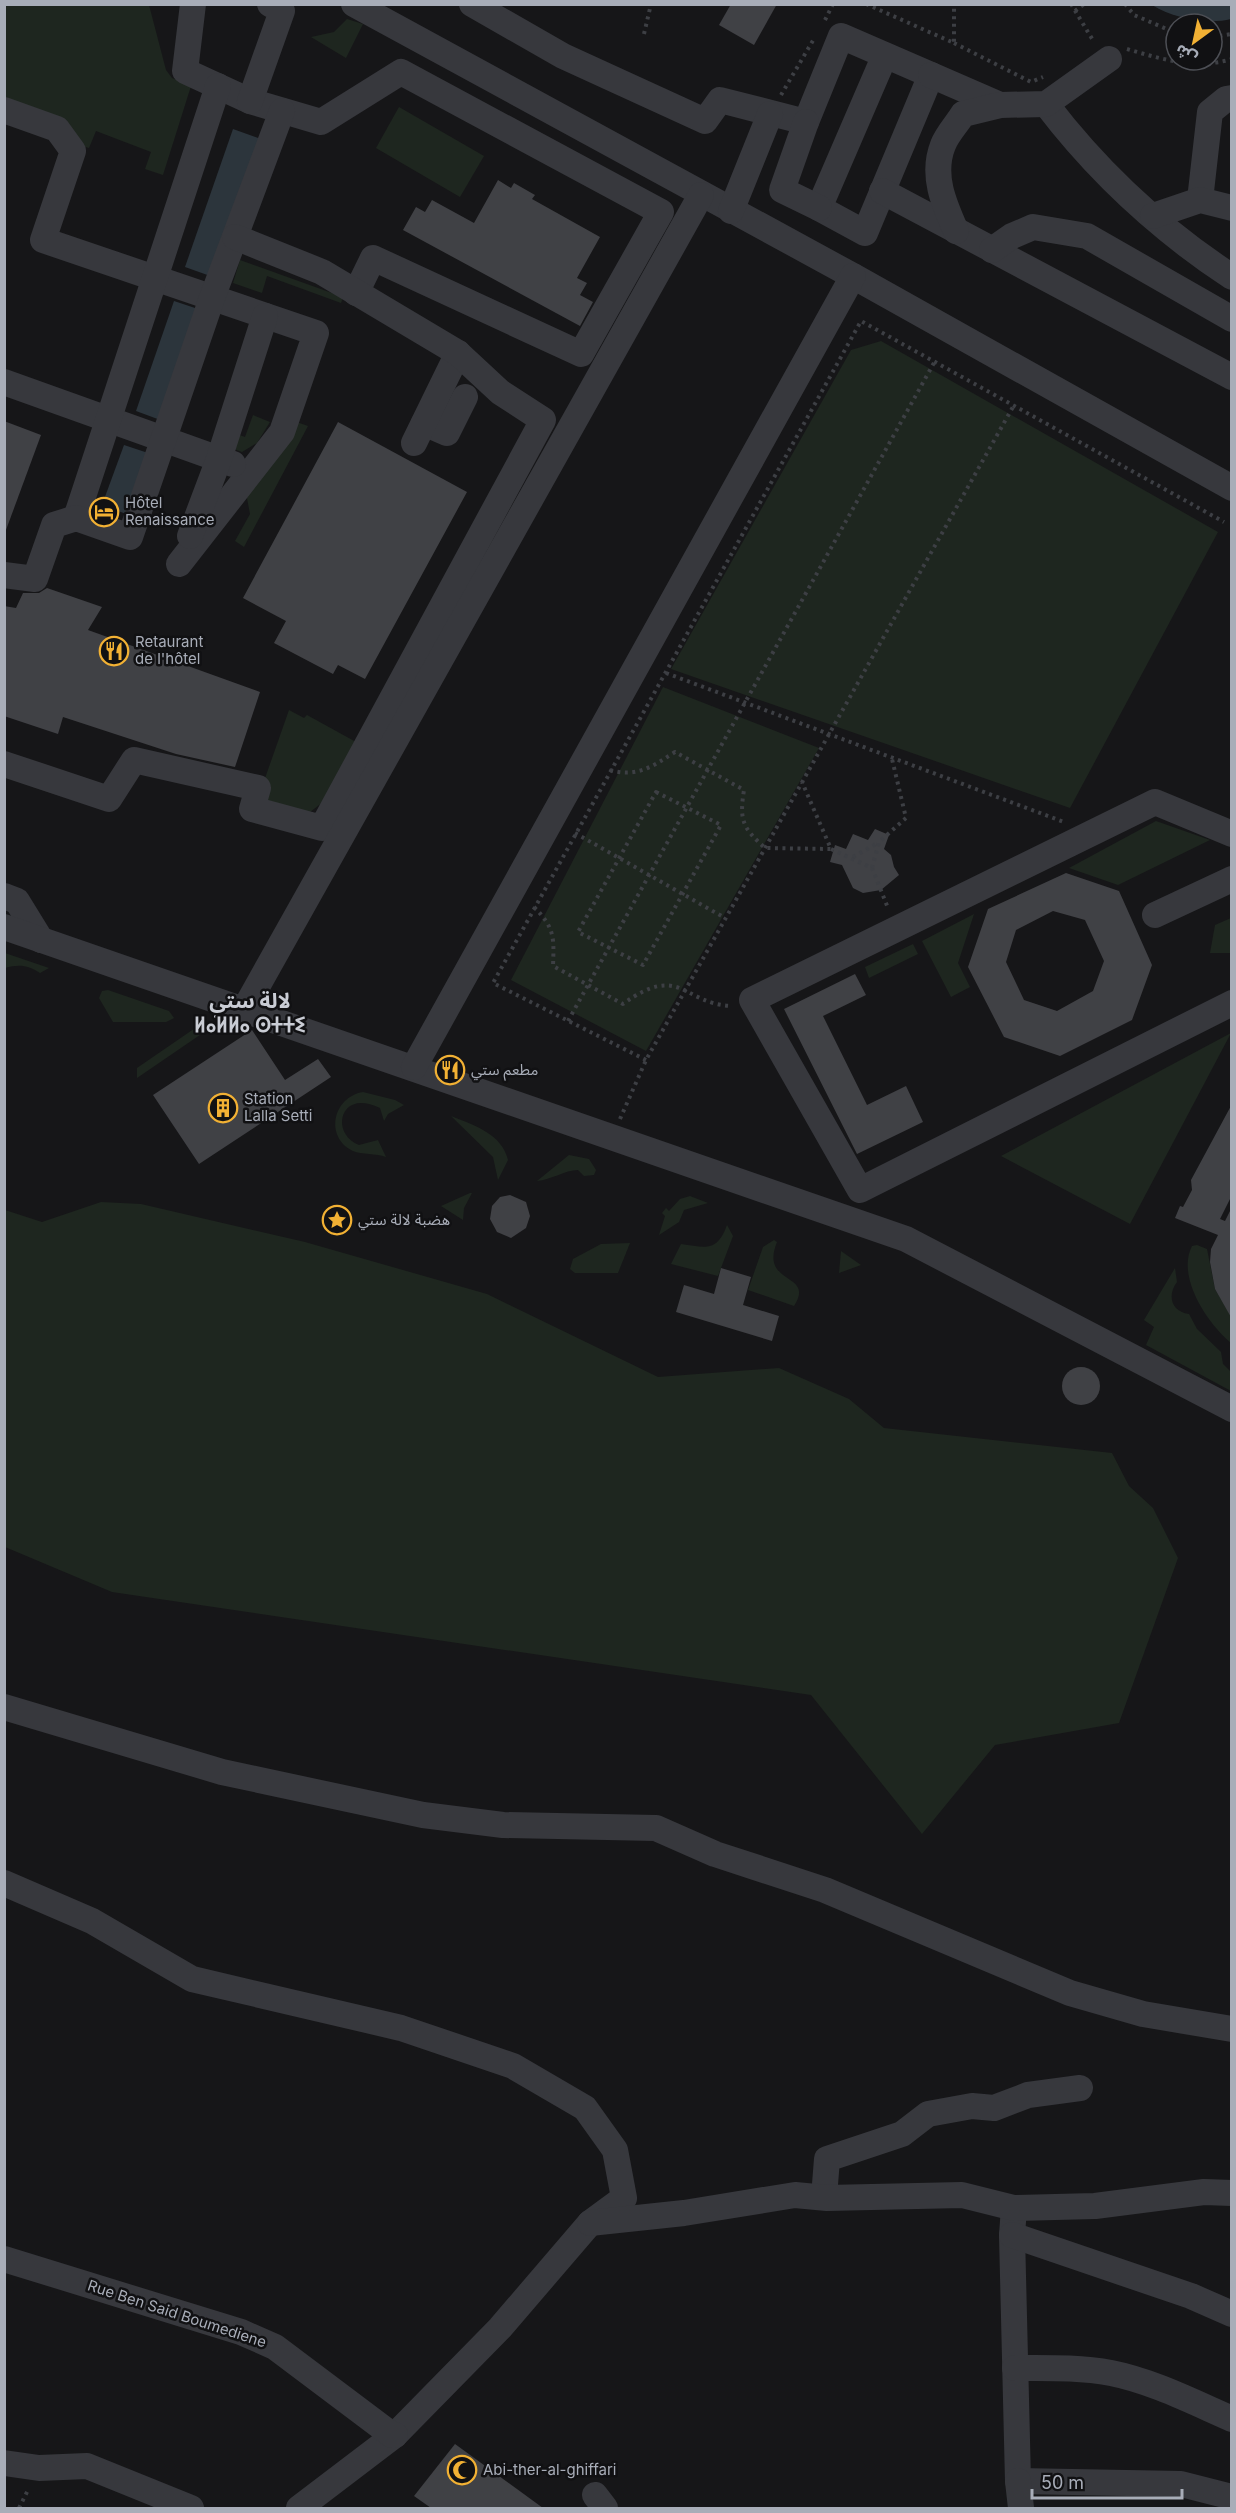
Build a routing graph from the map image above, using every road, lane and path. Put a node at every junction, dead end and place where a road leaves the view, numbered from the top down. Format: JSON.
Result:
{"nodes":[{"id":1,"x":193,"y":4,"type":"edge"},
{"id":2,"x":270,"y":4,"type":"edge"},
{"id":3,"x":354,"y":4,"type":"edge"},
{"id":4,"x":472,"y":4,"type":"edge"},
{"id":5,"x":651,"y":4,"type":"edge"},
{"id":6,"x":834,"y":4,"type":"edge"},
{"id":7,"x":866,"y":4,"type":"edge"},
{"id":8,"x":954,"y":4,"type":"edge"},
{"id":9,"x":1071,"y":4,"type":"edge"},
{"id":10,"x":1084,"y":4,"type":"edge"},
{"id":11,"x":1125,"y":4,"type":"edge"},
{"id":12,"x":1074,"y":11,"type":"junction"},
{"id":13,"x":822,"y":24,"type":"dead end"},
{"id":14,"x":1164,"y":28,"type":"edge"},
{"id":15,"x":644,"y":34,"type":"dead end"},
{"id":16,"x":816,"y":34,"type":"dead end"},
{"id":17,"x":954,"y":43,"type":"junction"},
{"id":18,"x":1098,"y":50,"type":"junction"},
{"id":19,"x":885,"y":55,"type":"junction"},
{"id":20,"x":1232,"y":59,"type":"edge"},
{"id":21,"x":931,"y":75,"type":"junction"},
{"id":22,"x":1050,"y":75,"type":"dead end"},
{"id":23,"x":218,"y":86,"type":"junction"},
{"id":24,"x":1232,"y":98,"type":"edge"},
{"id":25,"x":250,"y":101,"type":"junction"},
{"id":26,"x":1046,"y":104,"type":"junction"},
{"id":27,"x":1000,"y":105,"type":"junction"},
{"id":28,"x":4,"y":110,"type":"edge"},
{"id":29,"x":282,"y":111,"type":"junction"},
{"id":30,"x":770,"y":114,"type":"junction"},
{"id":31,"x":806,"y":122,"type":"junction"},
{"id":32,"x":882,"y":191,"type":"junction"},
{"id":33,"x":701,"y":195,"type":"junction"},
{"id":34,"x":1200,"y":201,"type":"junction"},
{"id":35,"x":1232,"y":207,"type":"edge"},
{"id":36,"x":819,"y":208,"type":"junction"},
{"id":37,"x":731,"y":211,"type":"junction"},
{"id":38,"x":1153,"y":216,"type":"junction"},
{"id":39,"x":956,"y":231,"type":"junction"},
{"id":40,"x":235,"y":237,"type":"junction"},
{"id":41,"x":992,"y":250,"type":"junction"},
{"id":42,"x":853,"y":276,"type":"junction"},
{"id":43,"x":1232,"y":277,"type":"edge"},
{"id":44,"x":153,"y":278,"type":"junction"},
{"id":45,"x":356,"y":293,"type":"junction"},
{"id":46,"x":212,"y":298,"type":"junction"},
{"id":47,"x":265,"y":316,"type":"junction"},
{"id":48,"x":1232,"y":319,"type":"edge"},
{"id":49,"x":458,"y":353,"type":"junction"},
{"id":50,"x":935,"y":362,"type":"junction"},
{"id":51,"x":1232,"y":377,"type":"edge"},
{"id":52,"x":4,"y":382,"type":"edge"},
{"id":53,"x":465,"y":397,"type":"dead end"},
{"id":54,"x":1014,"y":405,"type":"junction"},
{"id":55,"x":110,"y":418,"type":"junction"},
{"id":56,"x":164,"y":440,"type":"junction"},
{"id":57,"x":219,"y":459,"type":"junction"},
{"id":58,"x":250,"y":470,"type":"junction"},
{"id":59,"x":1232,"y":488,"type":"edge"},
{"id":60,"x":76,"y":518,"type":"junction"},
{"id":61,"x":1224,"y":522,"type":"dead end"},
{"id":62,"x":4,"y":575,"type":"edge"},
{"id":63,"x":666,"y":673,"type":"junction"},
{"id":64,"x":745,"y":703,"type":"junction"},
{"id":65,"x":830,"y":734,"type":"junction"},
{"id":66,"x":892,"y":758,"type":"junction"},
{"id":67,"x":4,"y":764,"type":"edge"},
{"id":68,"x":610,"y":770,"type":"junction"},
{"id":69,"x":708,"y":770,"type":"junction"},
{"id":70,"x":802,"y":782,"type":"junction"},
{"id":71,"x":687,"y":807,"type":"junction"},
{"id":72,"x":575,"y":833,"type":"junction"},
{"id":73,"x":1093,"y":833,"type":"junction"},
{"id":74,"x":1232,"y":834,"type":"edge"},
{"id":75,"x":879,"y":842,"type":"junction"},
{"id":76,"x":765,"y":848,"type":"junction"},
{"id":77,"x":831,"y":849,"type":"junction"},
{"id":78,"x":853,"y":857,"type":"junction"},
{"id":79,"x":619,"y":858,"type":"junction"},
{"id":80,"x":872,"y":868,"type":"junction"},
{"id":81,"x":649,"y":875,"type":"junction"},
{"id":82,"x":1232,"y":879,"type":"edge"},
{"id":83,"x":683,"y":894,"type":"junction"},
{"id":84,"x":4,"y":897,"type":"edge"},
{"id":85,"x":534,"y":908,"type":"junction"},
{"id":86,"x":1155,"y":915,"type":"dead end"},
{"id":87,"x":724,"y":918,"type":"junction"},
{"id":88,"x":4,"y":927,"type":"edge"},
{"id":89,"x":897,"y":929,"type":"junction"},
{"id":90,"x":41,"y":939,"type":"junction"},
{"id":91,"x":609,"y":948,"type":"junction"},
{"id":92,"x":588,"y":985,"type":"junction"},
{"id":93,"x":685,"y":990,"type":"junction"},
{"id":94,"x":752,"y":999,"type":"junction"},
{"id":95,"x":1232,"y":1004,"type":"edge"},
{"id":96,"x":244,"y":1010,"type":"junction"},
{"id":97,"x":568,"y":1021,"type":"junction"},
{"id":98,"x":646,"y":1060,"type":"junction"},
{"id":99,"x":414,"y":1067,"type":"junction"},
{"id":100,"x":613,"y":1136,"type":"junction"},
{"id":101,"x":1232,"y":1409,"type":"edge"},
{"id":102,"x":4,"y":1707,"type":"edge"},
{"id":103,"x":4,"y":1883,"type":"edge"},
{"id":104,"x":1232,"y":2029,"type":"edge"},
{"id":105,"x":1080,"y":2088,"type":"dead end"},
{"id":106,"x":1232,"y":2193,"type":"edge"},
{"id":107,"x":824,"y":2198,"type":"junction"},
{"id":108,"x":1014,"y":2208,"type":"junction"},
{"id":109,"x":590,"y":2223,"type":"junction"},
{"id":110,"x":1012,"y":2235,"type":"junction"},
{"id":111,"x":4,"y":2259,"type":"edge"},
{"id":112,"x":1232,"y":2314,"type":"edge"},
{"id":113,"x":1015,"y":2368,"type":"junction"},
{"id":114,"x":1232,"y":2419,"type":"edge"},
{"id":115,"x":395,"y":2435,"type":"junction"},
{"id":116,"x":4,"y":2463,"type":"edge"},
{"id":117,"x":1018,"y":2481,"type":"junction"},
{"id":118,"x":1232,"y":2498,"type":"edge"},
{"id":119,"x":191,"y":2508,"type":"edge"},
{"id":120,"x":299,"y":2508,"type":"edge"},
{"id":121,"x":1021,"y":2508,"type":"edge"}],
"edges":[{"from":1,"to":23,"type":"street"},
{"from":2,"to":25,"type":"street"},
{"from":3,"to":33,"type":"street"},
{"from":4,"to":30,"type":"street"},
{"from":5,"to":15,"type":"path"},
{"from":6,"to":13,"type":"path"},
{"from":7,"to":17,"type":"path"},
{"from":8,"to":17,"type":"path"},
{"from":9,"to":12,"type":"path"},
{"from":10,"to":12,"type":"path"},
{"from":11,"to":14,"type":"path"},
{"from":12,"to":18,"type":"path"},
{"from":16,"to":30,"type":"path"},
{"from":17,"to":22,"type":"path"},
{"from":18,"to":20,"type":"path"},
{"from":18,"to":26,"type":"street"},
{"from":19,"to":21,"type":"street"},
{"from":19,"to":31,"type":"street"},
{"from":19,"to":36,"type":"street"},
{"from":21,"to":27,"type":"street"},
{"from":21,"to":32,"type":"street"},
{"from":23,"to":25,"type":"street"},
{"from":23,"to":44,"type":"street"},
{"from":24,"to":34,"type":"street"},
{"from":25,"to":29,"type":"street"},
{"from":26,"to":27,"type":"street"},
{"from":26,"to":38,"type":"street"},
{"from":27,"to":39,"type":"street"},
{"from":28,"to":44,"type":"street"},
{"from":29,"to":40,"type":"street"},
{"from":29,"to":45,"type":"street"},
{"from":30,"to":31,"type":"street"},
{"from":30,"to":37,"type":"street"},
{"from":31,"to":36,"type":"street"},
{"from":32,"to":36,"type":"street"},
{"from":32,"to":39,"type":"street"},
{"from":33,"to":37,"type":"street"},
{"from":33,"to":96,"type":"street"},
{"from":34,"to":35,"type":"street"},
{"from":34,"to":38,"type":"street"},
{"from":37,"to":42,"type":"street"},
{"from":38,"to":43,"type":"street"},
{"from":39,"to":41,"type":"street"},
{"from":40,"to":45,"type":"street"},
{"from":40,"to":46,"type":"street"},
{"from":41,"to":48,"type":"street"},
{"from":41,"to":51,"type":"street"},
{"from":42,"to":59,"type":"street"},
{"from":42,"to":99,"type":"street"},
{"from":44,"to":46,"type":"street"},
{"from":44,"to":55,"type":"street"},
{"from":45,"to":49,"type":"street"},
{"from":46,"to":47,"type":"street"},
{"from":46,"to":56,"type":"street"},
{"from":47,"to":57,"type":"street"},
{"from":47,"to":58,"type":"street"},
{"from":49,"to":53,"type":"street"},
{"from":49,"to":67,"type":"street"},
{"from":50,"to":54,"type":"path"},
{"from":50,"to":63,"type":"path"},
{"from":50,"to":64,"type":"path"},
{"from":52,"to":55,"type":"street"},
{"from":54,"to":61,"type":"path"},
{"from":54,"to":65,"type":"path"},
{"from":55,"to":56,"type":"street"},
{"from":55,"to":60,"type":"street"},
{"from":56,"to":57,"type":"street"},
{"from":56,"to":60,"type":"street"},
{"from":57,"to":58,"type":"street"},
{"from":57,"to":58,"type":"street"},
{"from":60,"to":62,"type":"street"},
{"from":63,"to":64,"type":"path"},
{"from":63,"to":68,"type":"path"},
{"from":64,"to":65,"type":"path"},
{"from":64,"to":69,"type":"path"},
{"from":65,"to":66,"type":"path"},
{"from":65,"to":70,"type":"path"},
{"from":66,"to":73,"type":"path"},
{"from":66,"to":75,"type":"path"},
{"from":68,"to":69,"type":"path"},
{"from":68,"to":72,"type":"path"},
{"from":69,"to":71,"type":"path"},
{"from":69,"to":76,"type":"path"},
{"from":70,"to":76,"type":"path"},
{"from":70,"to":77,"type":"path"},
{"from":71,"to":79,"type":"path"},
{"from":71,"to":81,"type":"path"},
{"from":71,"to":83,"type":"path"},
{"from":72,"to":79,"type":"path"},
{"from":72,"to":85,"type":"path"},
{"from":73,"to":74,"type":"street"},
{"from":73,"to":89,"type":"street"},
{"from":75,"to":78,"type":"path"},
{"from":75,"to":80,"type":"path"},
{"from":76,"to":77,"type":"path"},
{"from":76,"to":87,"type":"path"},
{"from":77,"to":78,"type":"path"},
{"from":78,"to":80,"type":"path"},
{"from":79,"to":81,"type":"path"},
{"from":79,"to":91,"type":"path"},
{"from":80,"to":89,"type":"path"},
{"from":81,"to":83,"type":"path"},
{"from":81,"to":91,"type":"path"},
{"from":82,"to":86,"type":"street"},
{"from":83,"to":87,"type":"path"},
{"from":83,"to":91,"type":"path"},
{"from":84,"to":90,"type":"street"},
{"from":85,"to":92,"type":"path"},
{"from":85,"to":97,"type":"path"},
{"from":87,"to":93,"type":"path"},
{"from":88,"to":90,"type":"street"},
{"from":89,"to":94,"type":"street"},
{"from":90,"to":96,"type":"street"},
{"from":91,"to":92,"type":"path"},
{"from":92,"to":93,"type":"path"},
{"from":92,"to":97,"type":"path"},
{"from":93,"to":94,"type":"path"},
{"from":93,"to":98,"type":"path"},
{"from":94,"to":95,"type":"street"},
{"from":96,"to":99,"type":"street"},
{"from":97,"to":98,"type":"path"},
{"from":98,"to":100,"type":"path"},
{"from":99,"to":100,"type":"street"},
{"from":100,"to":101,"type":"street"},
{"from":102,"to":104,"type":"street"},
{"from":103,"to":109,"type":"street"},
{"from":105,"to":107,"type":"street"},
{"from":106,"to":108,"type":"street"},
{"from":107,"to":108,"type":"street"},
{"from":107,"to":109,"type":"street"},
{"from":108,"to":110,"type":"street"},
{"from":109,"to":115,"type":"street"},
{"from":110,"to":112,"type":"street"},
{"from":110,"to":113,"type":"street"},
{"from":111,"to":115,"type":"street","name":"Rue Ben Said Boumediene"},
{"from":113,"to":114,"type":"street"},
{"from":113,"to":117,"type":"street"},
{"from":115,"to":120,"type":"street"},
{"from":116,"to":119,"type":"street"},
{"from":117,"to":118,"type":"street"},
{"from":117,"to":121,"type":"street"}]}
